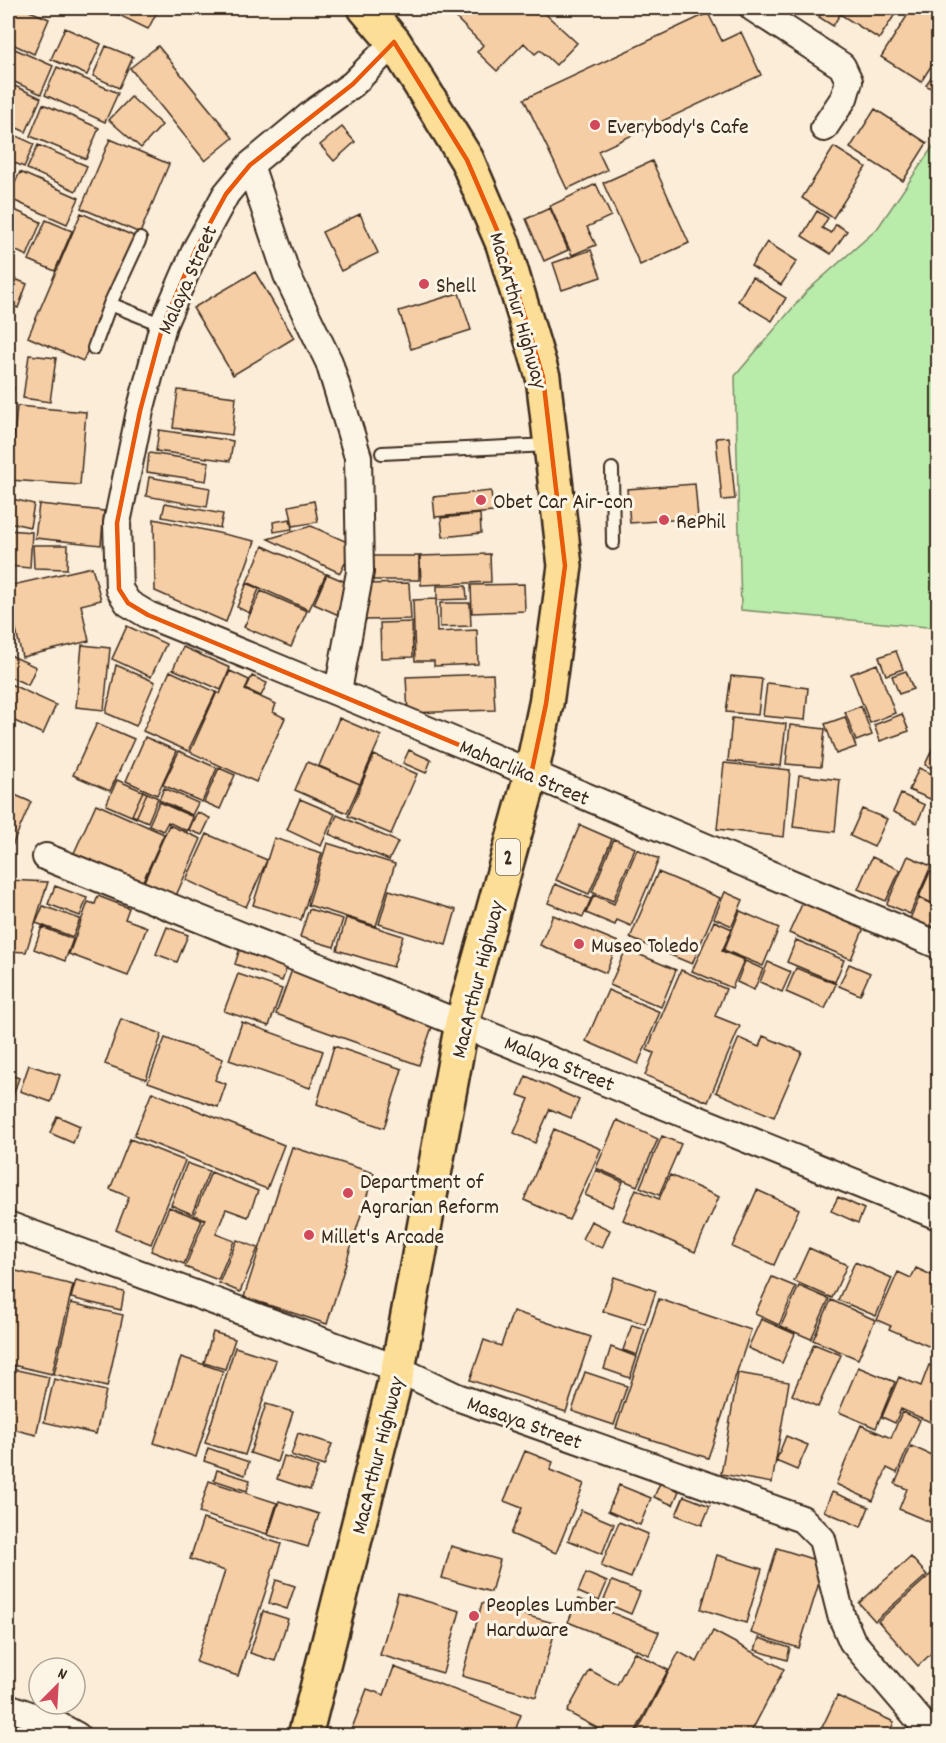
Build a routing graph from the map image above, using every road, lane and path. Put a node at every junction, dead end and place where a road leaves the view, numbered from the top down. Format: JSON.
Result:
{"nodes":[{"id":1,"x":364,"y":8,"type":"edge"},
{"id":2,"x":753,"y":8,"type":"edge"},
{"id":3,"x":394,"y":42,"type":"junction"},
{"id":4,"x":824,"y":128,"type":"dead end"},
{"id":5,"x":250,"y":165,"type":"junction"},
{"id":6,"x":140,"y":239,"type":"dead end"},
{"id":7,"x":110,"y":304,"type":"junction"},
{"id":8,"x":163,"y":325,"type":"junction"},
{"id":9,"x":94,"y":348,"type":"dead end"},
{"id":10,"x":551,"y":445,"type":"junction"},
{"id":11,"x":382,"y":453,"type":"dead end"},
{"id":12,"x":612,"y":468,"type":"dead end"},
{"id":13,"x":613,"y":543,"type":"dead end"},
{"id":14,"x":119,"y":589,"type":"joint"},
{"id":15,"x":338,"y":691,"type":"junction"},
{"id":16,"x":531,"y":774,"type":"junction"},
{"id":17,"x":46,"y":857,"type":"dead end"},
{"id":18,"x":939,"y":945,"type":"edge"},
{"id":19,"x":462,"y":1023,"type":"junction"},
{"id":20,"x":939,"y":1216,"type":"edge"},
{"id":21,"x":8,"y":1225,"type":"edge"},
{"id":22,"x":398,"y":1369,"type":"junction"},
{"id":23,"x":8,"y":1707,"type":"edge"},
{"id":24,"x":77,"y":1736,"type":"edge"},
{"id":25,"x":305,"y":1736,"type":"edge"},
{"id":26,"x":933,"y":1736,"type":"edge"}],
"edges":[{"from":1,"to":3,"type":"highway","name":"MacArthur Highway","number":"2"},
{"from":2,"to":4,"type":"street"},
{"from":3,"to":5,"type":"street","name":"Malaya Street"},
{"from":3,"to":10,"type":"highway","name":"MacArthur Highway","number":"2"},
{"from":5,"to":8,"type":"street","name":"Malaya Street"},
{"from":5,"to":15,"type":"street"},
{"from":6,"to":7,"type":"lane"},
{"from":7,"to":8,"type":"lane"},
{"from":7,"to":9,"type":"lane"},
{"from":8,"to":14,"type":"street","name":"Malaya Street"},
{"from":10,"to":11,"type":"lane"},
{"from":10,"to":16,"type":"highway","name":"MacArthur Highway","number":"2"},
{"from":12,"to":13,"type":"lane"},
{"from":14,"to":15,"type":"street","name":"Maharlika Street"},
{"from":15,"to":16,"type":"street","name":"Maharlika Street"},
{"from":16,"to":18,"type":"street","name":"Maharlika Street"},
{"from":16,"to":19,"type":"highway","name":"MacArthur Highway","number":"2"},
{"from":17,"to":19,"type":"street","name":"Malaya Street"},
{"from":19,"to":20,"type":"street","name":"Malaya Street"},
{"from":19,"to":22,"type":"highway","name":"MacArthur Highway","number":"2"},
{"from":21,"to":22,"type":"street","name":"Masaya Street"},
{"from":22,"to":25,"type":"highway","name":"MacArthur Highway","number":"2"},
{"from":22,"to":26,"type":"street","name":"Masaya Street"},
{"from":23,"to":24,"type":"street"}]}
